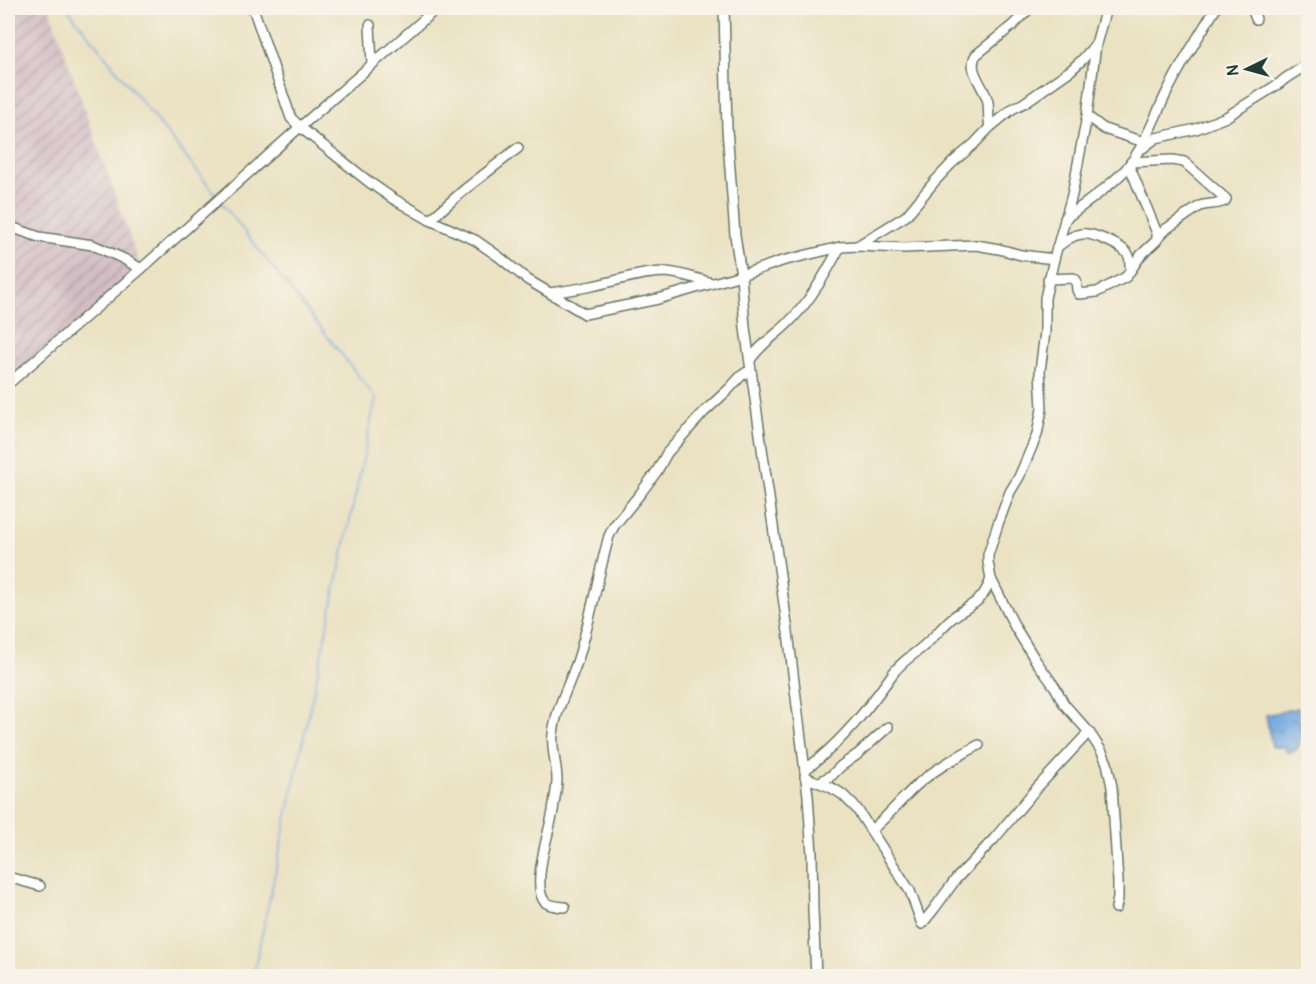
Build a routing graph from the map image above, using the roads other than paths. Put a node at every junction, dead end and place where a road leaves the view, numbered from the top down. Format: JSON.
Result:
{"nodes":[{"id":1,"x":254,"y":8,"type":"edge"},
{"id":2,"x":437,"y":8,"type":"edge"},
{"id":3,"x":724,"y":8,"type":"edge"},
{"id":4,"x":1030,"y":8,"type":"edge"},
{"id":5,"x":1106,"y":8,"type":"edge"},
{"id":6,"x":1216,"y":8,"type":"edge"},
{"id":7,"x":1252,"y":8,"type":"edge"},
{"id":8,"x":1256,"y":19,"type":"dead end"},
{"id":9,"x":370,"y":25,"type":"dead end"},
{"id":10,"x":1096,"y":44,"type":"junction"},
{"id":11,"x":372,"y":64,"type":"junction"},
{"id":12,"x":1307,"y":65,"type":"edge"},
{"id":13,"x":1087,"y":116,"type":"junction"},
{"id":14,"x":300,"y":127,"type":"junction"},
{"id":15,"x":990,"y":127,"type":"junction"},
{"id":16,"x":1144,"y":142,"type":"junction"},
{"id":17,"x":518,"y":148,"type":"dead end"},
{"id":18,"x":1139,"y":151,"type":"junction"},
{"id":19,"x":1130,"y":163,"type":"junction"},
{"id":20,"x":1065,"y":219,"type":"junction"},
{"id":21,"x":430,"y":220,"type":"junction"},
{"id":22,"x":8,"y":226,"type":"edge"},
{"id":23,"x":1158,"y":238,"type":"junction"},
{"id":24,"x":857,"y":246,"type":"junction"},
{"id":25,"x":840,"y":247,"type":"junction"},
{"id":26,"x":1057,"y":247,"type":"junction"},
{"id":27,"x":1054,"y":259,"type":"junction"},
{"id":28,"x":141,"y":269,"type":"junction"},
{"id":29,"x":1130,"y":273,"type":"junction"},
{"id":30,"x":741,"y":275,"type":"junction"},
{"id":31,"x":1048,"y":279,"type":"junction"},
{"id":32,"x":714,"y":283,"type":"junction"},
{"id":33,"x":550,"y":293,"type":"junction"},
{"id":34,"x":750,"y":360,"type":"junction"},
{"id":35,"x":751,"y":371,"type":"junction"},
{"id":36,"x":8,"y":384,"type":"edge"},
{"id":37,"x":991,"y":579,"type":"junction"},
{"id":38,"x":888,"y":727,"type":"dead end"},
{"id":39,"x":1089,"y":732,"type":"junction"},
{"id":40,"x":979,"y":745,"type":"dead end"},
{"id":41,"x":805,"y":773,"type":"junction"},
{"id":42,"x":820,"y":782,"type":"junction"},
{"id":43,"x":871,"y":830,"type":"junction"},
{"id":44,"x":8,"y":877,"type":"edge"},
{"id":45,"x":40,"y":886,"type":"dead end"},
{"id":46,"x":565,"y":907,"type":"dead end"},
{"id":47,"x":1116,"y":908,"type":"dead end"},
{"id":48,"x":816,"y":976,"type":"edge"}],
"edges":[{"from":1,"to":14,"type":"street"},
{"from":2,"to":11,"type":"street"},
{"from":3,"to":30,"type":"street"},
{"from":4,"to":15,"type":"street"},
{"from":5,"to":10,"type":"street"},
{"from":6,"to":16,"type":"street"},
{"from":7,"to":8,"type":"street"},
{"from":9,"to":11,"type":"street"},
{"from":10,"to":13,"type":"street"},
{"from":10,"to":15,"type":"street"},
{"from":11,"to":14,"type":"street"},
{"from":12,"to":18,"type":"street"},
{"from":13,"to":16,"type":"street"},
{"from":13,"to":20,"type":"street"},
{"from":14,"to":21,"type":"street"},
{"from":14,"to":28,"type":"street"},
{"from":15,"to":24,"type":"street"},
{"from":16,"to":18,"type":"street"},
{"from":17,"to":21,"type":"street"},
{"from":18,"to":19,"type":"street"},
{"from":19,"to":20,"type":"street"},
{"from":19,"to":23,"type":"street"},
{"from":19,"to":23,"type":"street"},
{"from":20,"to":26,"type":"street"},
{"from":21,"to":33,"type":"street"},
{"from":22,"to":28,"type":"street"},
{"from":23,"to":29,"type":"street"},
{"from":24,"to":25,"type":"street"},
{"from":24,"to":27,"type":"street"},
{"from":25,"to":30,"type":"street"},
{"from":25,"to":34,"type":"street"},
{"from":26,"to":27,"type":"street"},
{"from":26,"to":29,"type":"street"},
{"from":27,"to":31,"type":"street"},
{"from":28,"to":36,"type":"street"},
{"from":29,"to":31,"type":"street"},
{"from":30,"to":32,"type":"street"},
{"from":30,"to":34,"type":"street"},
{"from":31,"to":37,"type":"street"},
{"from":32,"to":33,"type":"street"},
{"from":32,"to":33,"type":"street"},
{"from":34,"to":35,"type":"street"},
{"from":35,"to":41,"type":"street"},
{"from":35,"to":46,"type":"street"},
{"from":37,"to":39,"type":"street"},
{"from":37,"to":41,"type":"street"},
{"from":38,"to":42,"type":"street"},
{"from":39,"to":43,"type":"street"},
{"from":39,"to":47,"type":"street"},
{"from":40,"to":43,"type":"street"},
{"from":41,"to":42,"type":"street"},
{"from":41,"to":48,"type":"street"},
{"from":42,"to":43,"type":"street"},
{"from":44,"to":45,"type":"street"}]}
